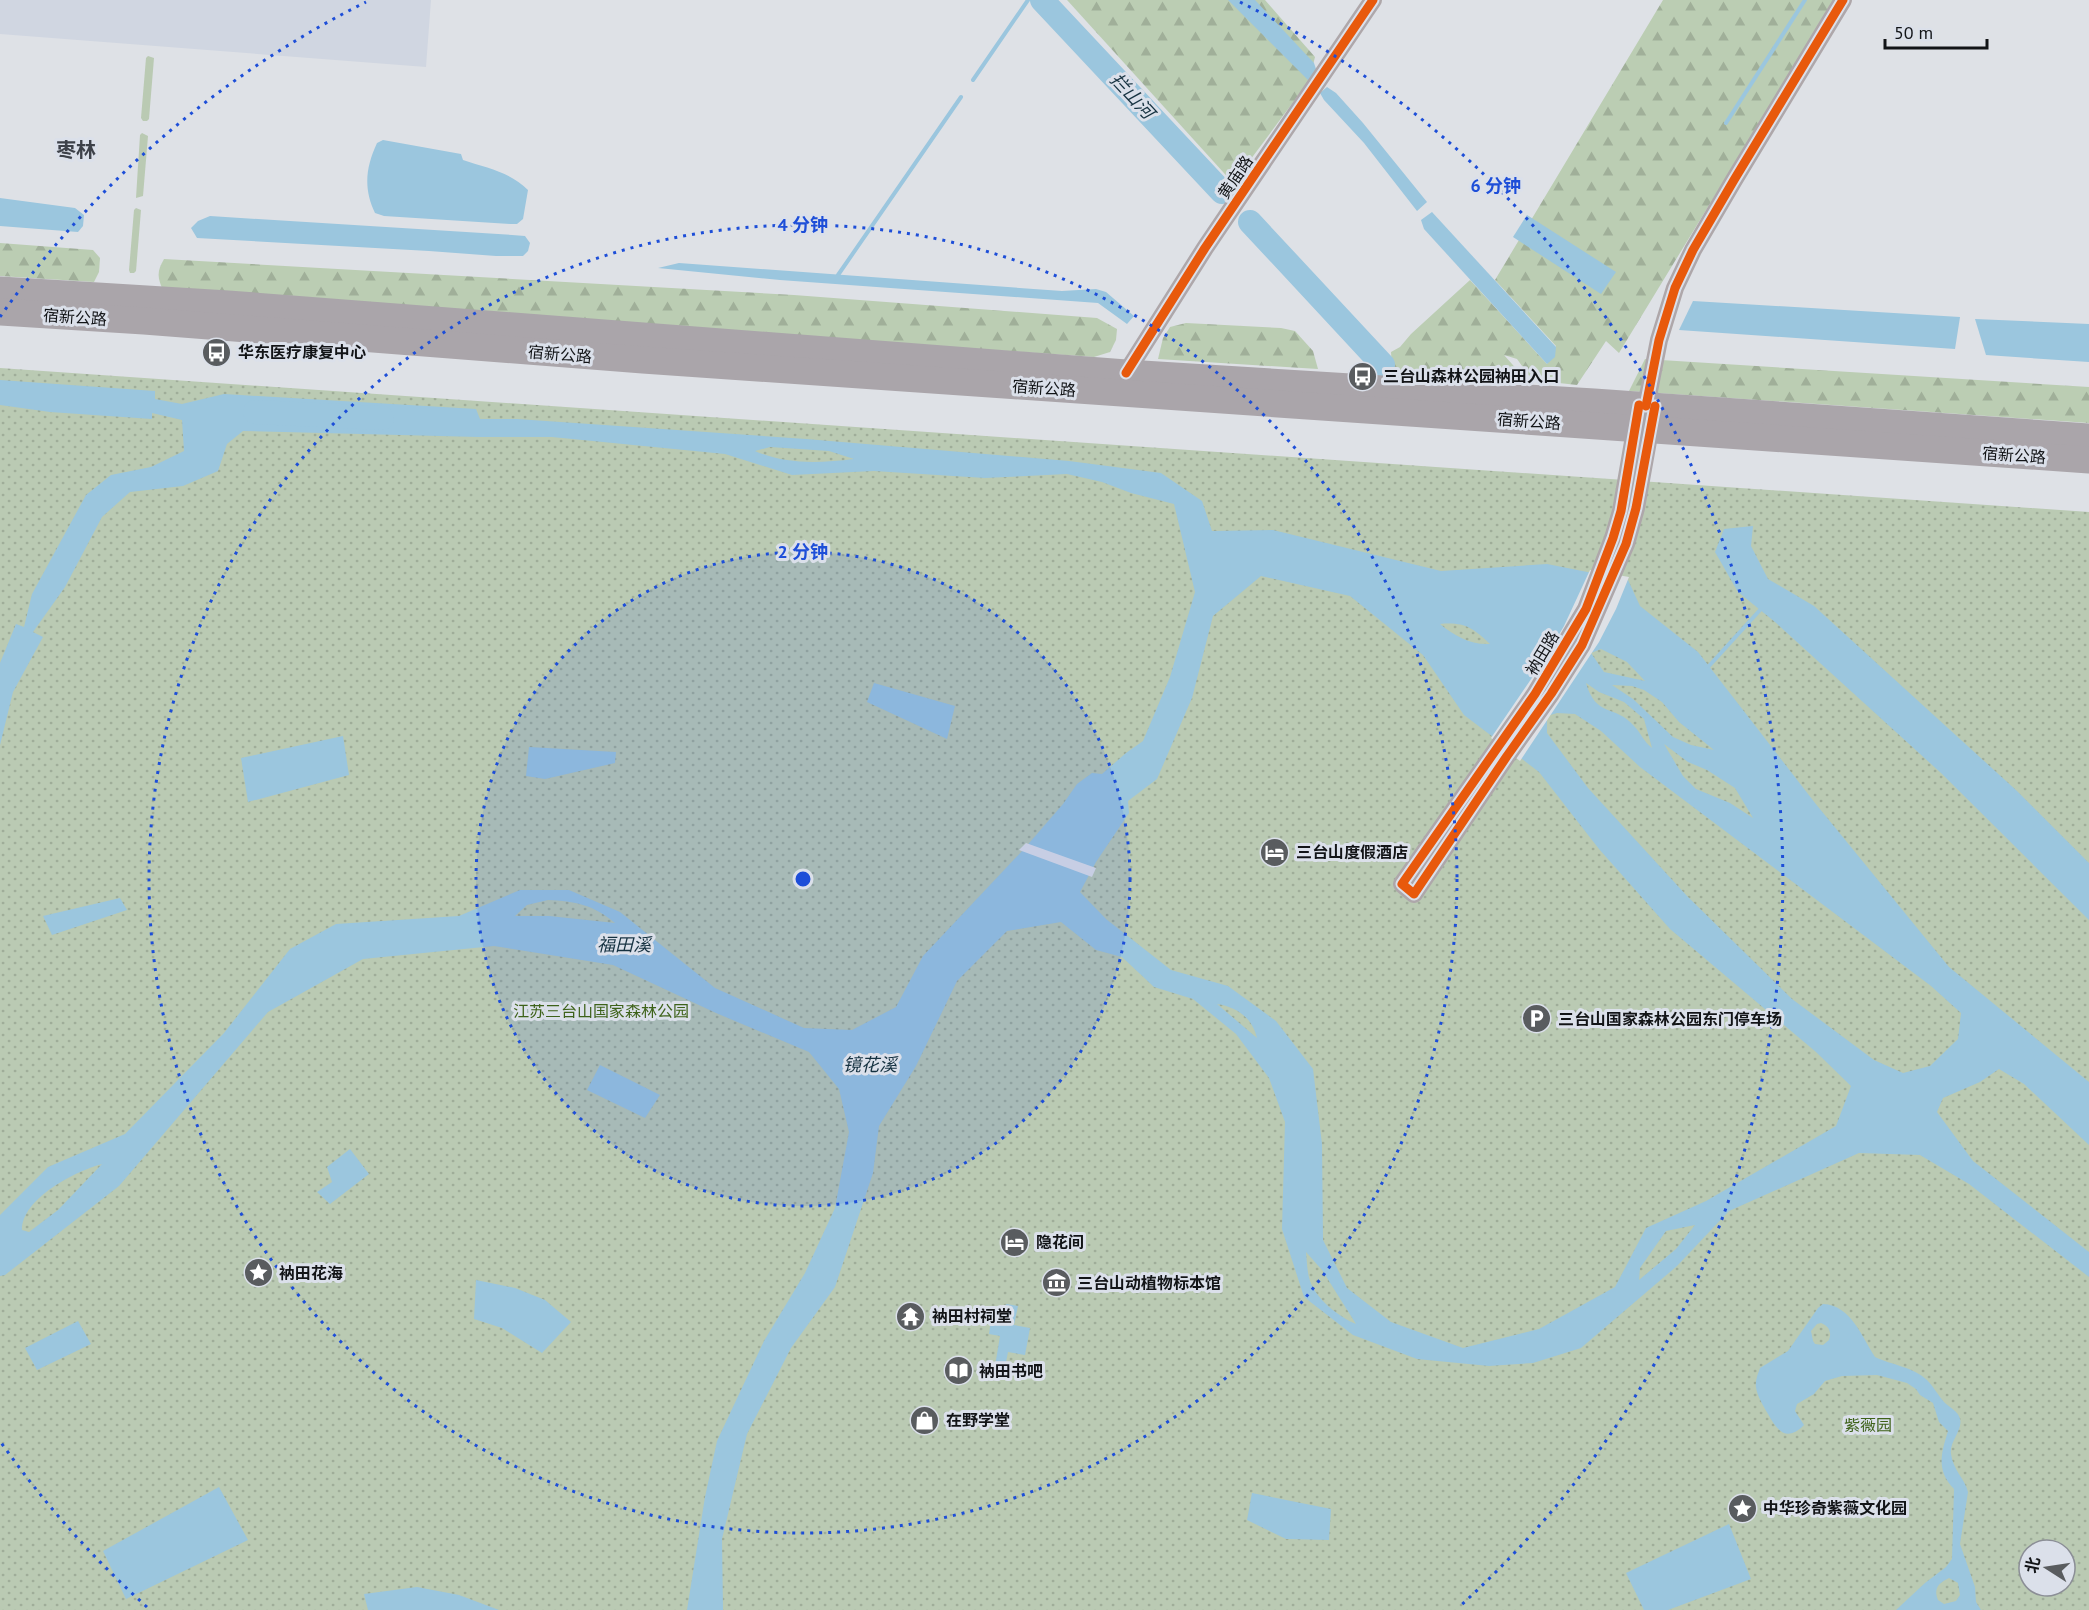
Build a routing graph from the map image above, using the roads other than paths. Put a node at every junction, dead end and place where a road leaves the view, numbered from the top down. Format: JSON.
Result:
{"nodes":[{"id":1,"x":1373,"y":0,"type":"edge"},
{"id":2,"x":1843,"y":0,"type":"edge"},
{"id":3,"x":0,"y":290,"type":"edge"},
{"id":4,"x":0,"y":312,"type":"edge"},
{"id":5,"x":1126,"y":373,"type":"junction"},
{"id":6,"x":1645,"y":415,"type":"junction"},
{"id":7,"x":2089,"y":437,"type":"edge"},
{"id":8,"x":2089,"y":460,"type":"edge"},
{"id":9,"x":1408,"y":889,"type":"dead end"}],
"edges":[{"from":1,"to":5,"type":"street","name":"黄庙路"},
{"from":2,"to":6,"type":"street","name":"衲田路"},
{"from":3,"to":5,"type":"highway","name":"宿新公路"},
{"from":4,"to":6,"type":"highway","name":"宿新公路"},
{"from":5,"to":6,"type":"highway","name":"宿新公路"},
{"from":6,"to":7,"type":"highway","name":"宿新公路"},
{"from":6,"to":8,"type":"highway","name":"宿新公路"},
{"from":6,"to":9,"type":"street","name":"衲田路"}]}
